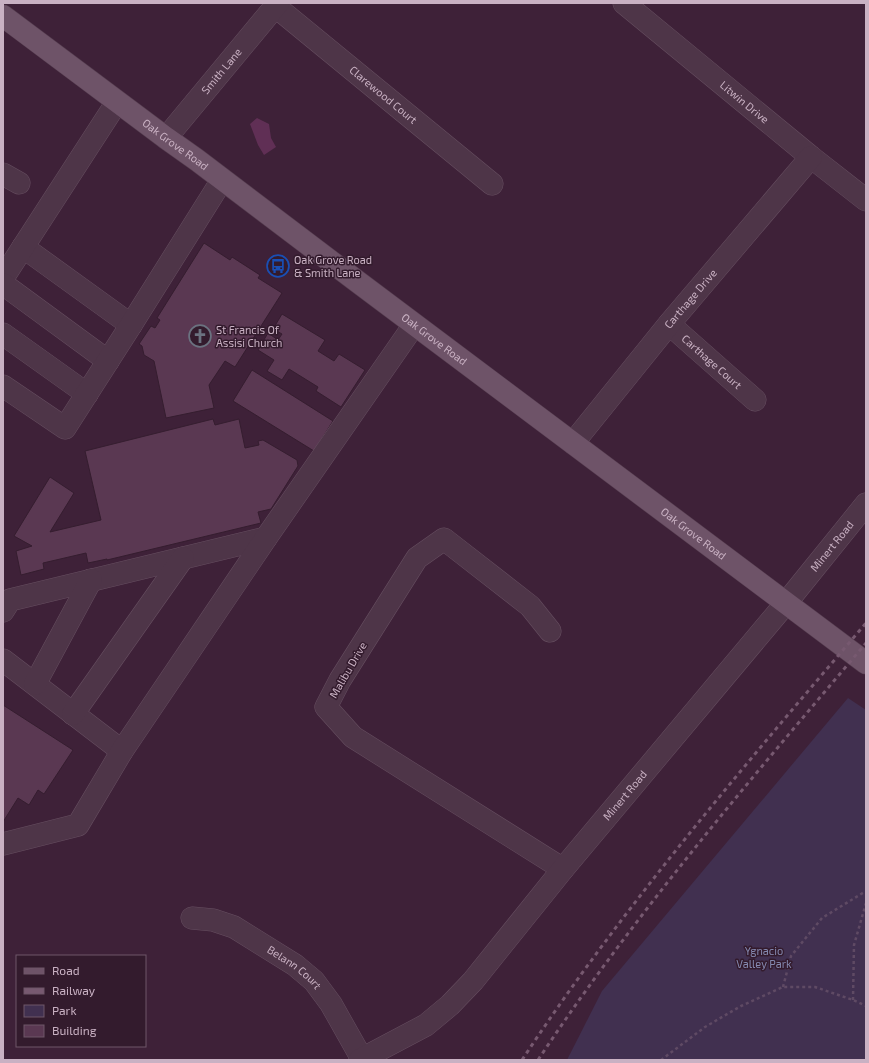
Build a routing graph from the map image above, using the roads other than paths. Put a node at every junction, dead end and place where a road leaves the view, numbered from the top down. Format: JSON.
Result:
{"nodes":[{"id":1,"x":624,"y":3,"type":"edge"},
{"id":2,"x":276,"y":4,"type":"edge"},
{"id":3,"x":3,"y":16,"type":"edge"},
{"id":4,"x":117,"y":102,"type":"junction"},
{"id":5,"x":166,"y":138,"type":"junction"},
{"id":6,"x":811,"y":157,"type":"junction"},
{"id":7,"x":222,"y":180,"type":"junction"},
{"id":8,"x":492,"y":184,"type":"dead end"},
{"id":9,"x":866,"y":200,"type":"edge"},
{"id":10,"x":23,"y":247,"type":"junction"},
{"id":11,"x":3,"y":278,"type":"edge"},
{"id":12,"x":3,"y":284,"type":"edge"},
{"id":13,"x":669,"y":324,"type":"junction"},
{"id":14,"x":131,"y":325,"type":"junction"},
{"id":15,"x":414,"y":325,"type":"junction"},
{"id":16,"x":3,"y":334,"type":"edge"},
{"id":17,"x":108,"y":361,"type":"junction"},
{"id":18,"x":3,"y":386,"type":"edge"},
{"id":19,"x":86,"y":394,"type":"junction"},
{"id":20,"x":755,"y":400,"type":"dead end"},
{"id":21,"x":573,"y":443,"type":"junction"},
{"id":22,"x":866,"y":504,"type":"edge"},
{"id":23,"x":266,"y":538,"type":"junction"},
{"id":24,"x":183,"y":558,"type":"junction"},
{"id":25,"x":91,"y":580,"type":"junction"},
{"id":26,"x":786,"y":603,"type":"junction"},
{"id":27,"x":3,"y":611,"type":"edge"},
{"id":28,"x":550,"y":631,"type":"dead end"},
{"id":29,"x":3,"y":660,"type":"edge"},
{"id":30,"x":866,"y":663,"type":"edge"},
{"id":31,"x":35,"y":684,"type":"junction"},
{"id":32,"x":73,"y":714,"type":"junction"},
{"id":33,"x":122,"y":751,"type":"junction"},
{"id":34,"x":3,"y":844,"type":"edge"},
{"id":35,"x":563,"y":869,"type":"junction"},
{"id":36,"x":192,"y":918,"type":"dead end"},
{"id":37,"x":361,"y":1060,"type":"edge"}],
"edges":[{"from":1,"to":6,"type":"street","name":"Litwin Drive"},
{"from":2,"to":5,"type":"street","name":"Smith Lane"},
{"from":2,"to":8,"type":"street","name":"Clarewood Court"},
{"from":3,"to":4,"type":"main road","name":"Oak Grove Road"},
{"from":4,"to":5,"type":"main road","name":"Oak Grove Road"},
{"from":4,"to":10,"type":"street"},
{"from":5,"to":7,"type":"main road","name":"Oak Grove Road"},
{"from":6,"to":9,"type":"street","name":"Litwin Drive"},
{"from":6,"to":13,"type":"street","name":"Carthage Drive"},
{"from":7,"to":14,"type":"street"},
{"from":7,"to":15,"type":"main road","name":"Oak Grove Road"},
{"from":10,"to":11,"type":"street"},
{"from":10,"to":14,"type":"street"},
{"from":12,"to":17,"type":"street"},
{"from":13,"to":20,"type":"street","name":"Carthage Court"},
{"from":13,"to":21,"type":"street","name":"Carthage Drive"},
{"from":14,"to":17,"type":"street"},
{"from":15,"to":21,"type":"main road","name":"Oak Grove Road"},
{"from":15,"to":23,"type":"street"},
{"from":16,"to":19,"type":"street"},
{"from":17,"to":19,"type":"street"},
{"from":18,"to":19,"type":"street"},
{"from":21,"to":26,"type":"main road","name":"Oak Grove Road"},
{"from":22,"to":26,"type":"street","name":"Minert Road"},
{"from":23,"to":24,"type":"street"},
{"from":23,"to":33,"type":"street"},
{"from":24,"to":25,"type":"street"},
{"from":24,"to":32,"type":"street"},
{"from":25,"to":27,"type":"street"},
{"from":25,"to":31,"type":"street"},
{"from":26,"to":30,"type":"main road","name":"Oak Grove Road"},
{"from":26,"to":35,"type":"street","name":"Minert Road"},
{"from":28,"to":35,"type":"street","name":"Malibu Drive"},
{"from":29,"to":31,"type":"street"},
{"from":31,"to":32,"type":"street"},
{"from":32,"to":33,"type":"street"},
{"from":33,"to":34,"type":"street"},
{"from":35,"to":37,"type":"street","name":"Minert Road"},
{"from":36,"to":37,"type":"street","name":"Belann Court"}]}
